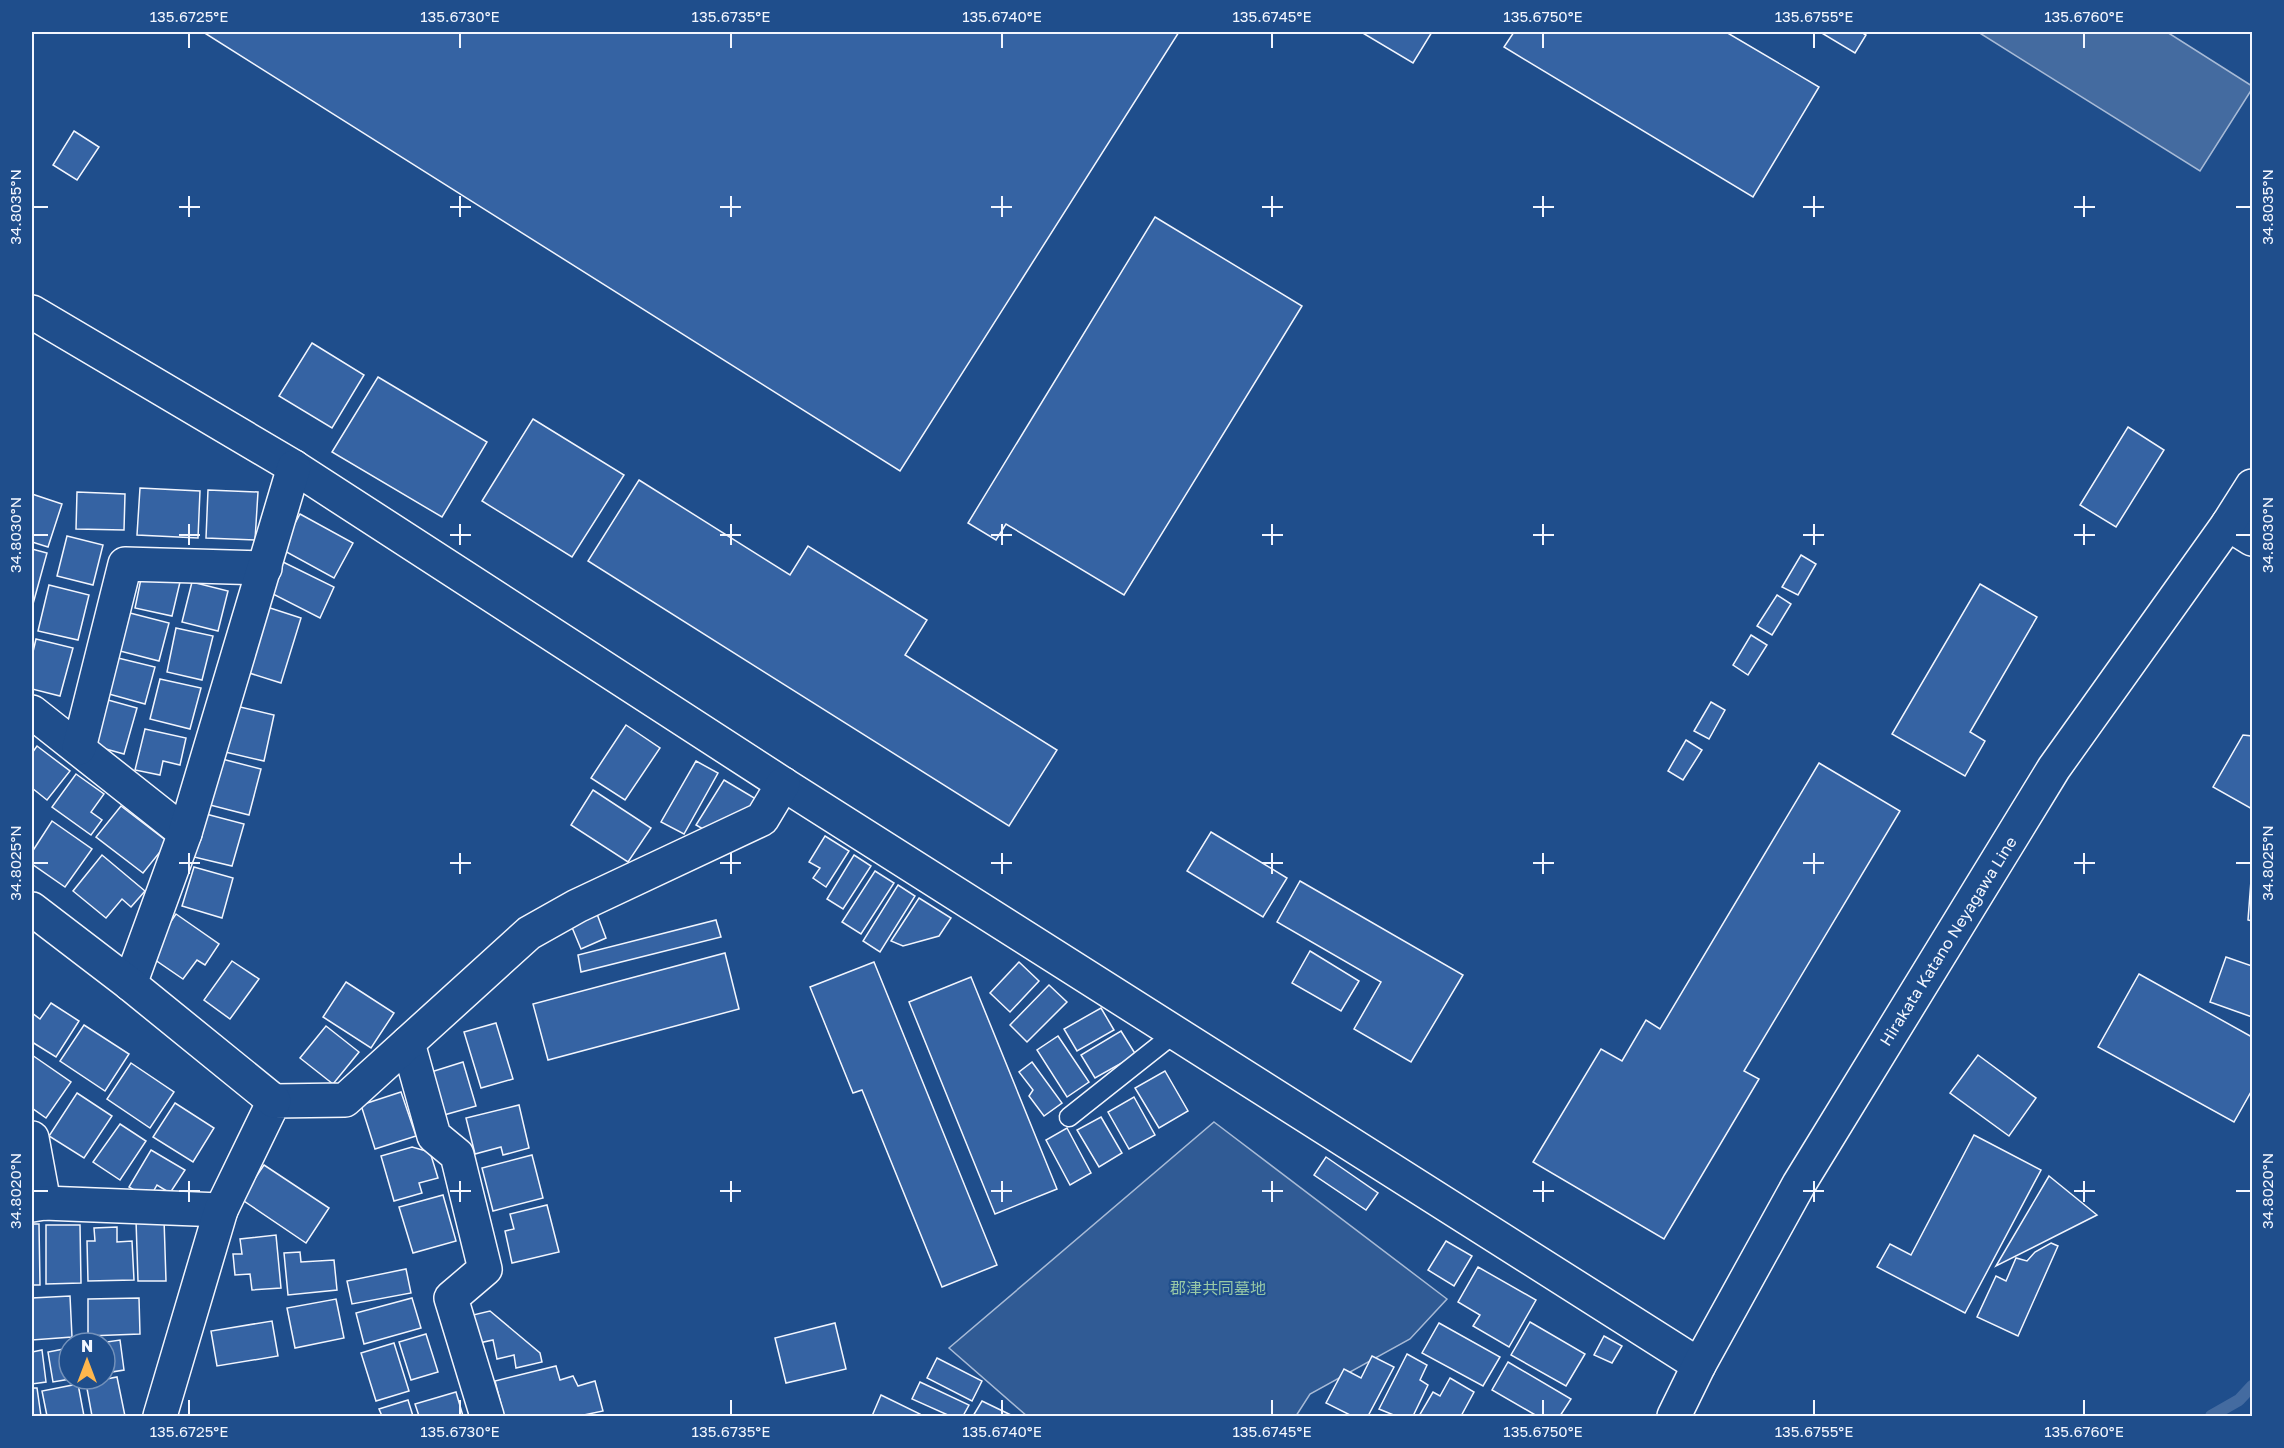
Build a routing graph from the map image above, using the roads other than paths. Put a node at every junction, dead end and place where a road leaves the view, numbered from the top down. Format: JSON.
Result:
{"nodes":[{"id":1,"x":32,"y":312,"type":"edge"},
{"id":2,"x":294,"y":467,"type":"junction"},
{"id":3,"x":2253,"y":486,"type":"edge"},
{"id":4,"x":2240,"y":532,"type":"edge"},
{"id":5,"x":265,"y":568,"type":"junction"},
{"id":6,"x":32,"y":712,"type":"edge"},
{"id":7,"x":79,"y":748,"type":"junction"},
{"id":8,"x":783,"y":784,"type":"junction"},
{"id":9,"x":184,"y":833,"type":"junction"},
{"id":10,"x":32,"y":909,"type":"edge"},
{"id":11,"x":130,"y":984,"type":"junction"},
{"id":12,"x":1175,"y":1033,"type":"junction"},
{"id":13,"x":408,"y":1043,"type":"junction"},
{"id":14,"x":274,"y":1101,"type":"junction"},
{"id":15,"x":1069,"y":1117,"type":"dead end"},
{"id":16,"x":32,"y":1138,"type":"edge"},
{"id":17,"x":38,"y":1204,"type":"edge"},
{"id":18,"x":221,"y":1210,"type":"junction"},
{"id":19,"x":1699,"y":1365,"type":"junction"},
{"id":20,"x":160,"y":1416,"type":"edge"},
{"id":21,"x":487,"y":1416,"type":"edge"},
{"id":22,"x":1674,"y":1416,"type":"edge"}],
"edges":[{"from":1,"to":2,"type":"street"},
{"from":2,"to":5,"type":"street"},
{"from":2,"to":8,"type":"street"},
{"from":3,"to":4,"type":"street","name":"Hirakata Katano Neyagawa Line"},
{"from":4,"to":19,"type":"street","name":"Hirakata Katano Neyagawa Line"},
{"from":5,"to":7,"type":"street"},
{"from":5,"to":9,"type":"street"},
{"from":6,"to":7,"type":"street"},
{"from":7,"to":9,"type":"street"},
{"from":8,"to":12,"type":"street"},
{"from":8,"to":13,"type":"street"},
{"from":9,"to":11,"type":"street"},
{"from":10,"to":11,"type":"street"},
{"from":11,"to":14,"type":"street"},
{"from":12,"to":15,"type":"lane"},
{"from":12,"to":19,"type":"street"},
{"from":13,"to":14,"type":"street"},
{"from":13,"to":21,"type":"street"},
{"from":14,"to":18,"type":"street"},
{"from":16,"to":17,"type":"street"},
{"from":17,"to":18,"type":"street"},
{"from":18,"to":20,"type":"street"},
{"from":19,"to":22,"type":"street","name":"Hirakata Katano Neyagawa Line"}]}
